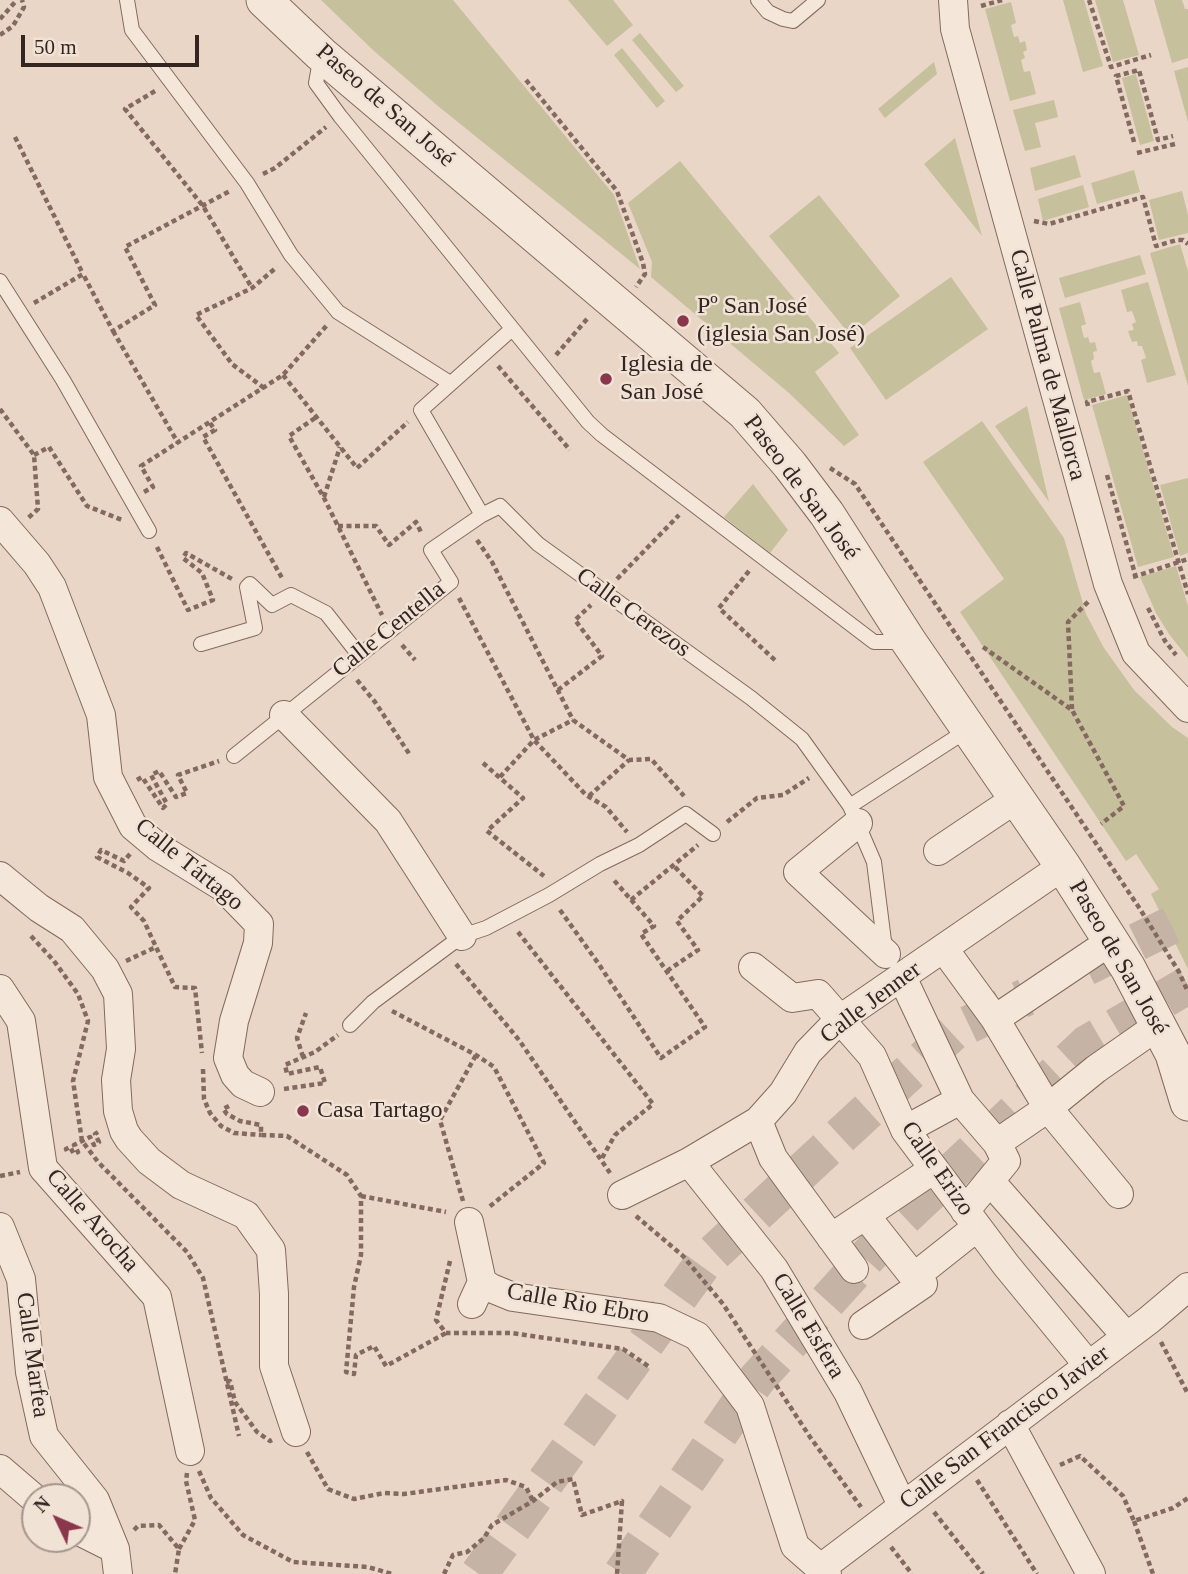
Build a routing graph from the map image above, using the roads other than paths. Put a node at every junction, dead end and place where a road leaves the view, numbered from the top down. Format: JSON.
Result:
{"nodes":[{"id":1,"x":127,"y":0,"type":"edge"},
{"id":2,"x":264,"y":0,"type":"edge"},
{"id":3,"x":758,"y":0,"type":"edge"},
{"id":4,"x":818,"y":0,"type":"edge"},
{"id":5,"x":953,"y":0,"type":"edge"},
{"id":6,"x":303,"y":28,"type":"edge"},
{"id":7,"x":0,"y":281,"type":"edge"},
{"id":8,"x":512,"y":330,"type":"junction"},
{"id":9,"x":450,"y":383,"type":"junction"},
{"id":10,"x":482,"y":515,"type":"junction"},
{"id":11,"x":6,"y":528,"type":"edge"},
{"id":12,"x":149,"y":531,"type":"road end"},
{"id":13,"x":909,"y":642,"type":"junction"},
{"id":14,"x":201,"y":644,"type":"dead end"},
{"id":15,"x":359,"y":654,"type":"junction"},
{"id":16,"x":1188,"y":708,"type":"edge"},
{"id":17,"x":284,"y":715,"type":"junction"},
{"id":18,"x":969,"y":729,"type":"junction"},
{"id":19,"x":234,"y":756,"type":"road end"},
{"id":20,"x":1017,"y":798,"type":"junction"},
{"id":21,"x":854,"y":815,"type":"junction"},
{"id":22,"x":713,"y":834,"type":"dead end"},
{"id":23,"x":938,"y":851,"type":"dead end"},
{"id":24,"x":1063,"y":866,"type":"junction"},
{"id":25,"x":0,"y":876,"type":"edge"},
{"id":26,"x":1111,"y":941,"type":"junction"},
{"id":27,"x":453,"y":943,"type":"junction"},
{"id":28,"x":944,"y":948,"type":"junction"},
{"id":29,"x":886,"y":954,"type":"junction"},
{"id":30,"x":753,"y":967,"type":"dead end"},
{"id":31,"x":902,"y":977,"type":"junction"},
{"id":32,"x":0,"y":989,"type":"edge"},
{"id":33,"x":995,"y":1019,"type":"junction"},
{"id":34,"x":840,"y":1020,"type":"junction"},
{"id":35,"x":349,"y":1025,"type":"road end"},
{"id":36,"x":1159,"y":1025,"type":"junction"},
{"id":37,"x":271,"y":1091,"type":"road end"},
{"id":38,"x":960,"y":1100,"type":"junction"},
{"id":39,"x":1188,"y":1102,"type":"edge"},
{"id":40,"x":1048,"y":1108,"type":"junction"},
{"id":41,"x":758,"y":1121,"type":"junction"},
{"id":42,"x":905,"y":1130,"type":"junction"},
{"id":43,"x":997,"y":1143,"type":"junction"},
{"id":44,"x":689,"y":1162,"type":"junction"},
{"id":45,"x":934,"y":1169,"type":"junction"},
{"id":46,"x":990,"y":1181,"type":"junction"},
{"id":47,"x":1119,"y":1194,"type":"dead end"},
{"id":48,"x":622,"y":1195,"type":"road end"},
{"id":49,"x":865,"y":1215,"type":"junction"},
{"id":50,"x":468,"y":1217,"type":"road end"},
{"id":51,"x":971,"y":1219,"type":"junction"},
{"id":52,"x":0,"y":1227,"type":"edge"},
{"id":53,"x":831,"y":1238,"type":"junction"},
{"id":54,"x":853,"y":1269,"type":"dead end"},
{"id":55,"x":914,"y":1277,"type":"junction"},
{"id":56,"x":1188,"y":1287,"type":"edge"},
{"id":57,"x":863,"y":1325,"type":"dead end"},
{"id":58,"x":1126,"y":1336,"type":"junction"},
{"id":59,"x":1089,"y":1366,"type":"junction"},
{"id":60,"x":1010,"y":1424,"type":"junction"},
{"id":61,"x":288,"y":1435,"type":"road end"},
{"id":62,"x":190,"y":1451,"type":"road end"},
{"id":63,"x":0,"y":1469,"type":"edge"},
{"id":64,"x":21,"y":1487,"type":"edge"},
{"id":65,"x":910,"y":1498,"type":"junction"},
{"id":66,"x":91,"y":1541,"type":"edge"},
{"id":67,"x":116,"y":1562,"type":"edge"},
{"id":68,"x":824,"y":1571,"type":"edge"},
{"id":69,"x":1091,"y":1574,"type":"edge"}],
"edges":[{"from":1,"to":9,"type":"lane"},
{"from":2,"to":6,"type":"street","name":"Paseo de San José"},
{"from":3,"to":4,"type":"lane"},
{"from":5,"to":16,"type":"street","name":"Calle Palma de Mallorca"},
{"from":6,"to":8,"type":"lane"},
{"from":6,"to":13,"type":"street","name":"Paseo de San José"},
{"from":7,"to":12,"type":"lane"},
{"from":8,"to":9,"type":"lane"},
{"from":8,"to":13,"type":"lane"},
{"from":9,"to":10,"type":"lane"},
{"from":10,"to":15,"type":"lane","name":"Calle Centella"},
{"from":10,"to":21,"type":"lane","name":"Calle Cerezos"},
{"from":11,"to":37,"type":"street","name":"Calle Tártago"},
{"from":13,"to":18,"type":"street","name":"Paseo de San José"},
{"from":14,"to":15,"type":"lane"},
{"from":15,"to":17,"type":"lane","name":"Calle Centella"},
{"from":17,"to":19,"type":"lane","name":"Calle Centella"},
{"from":17,"to":27,"type":"street"},
{"from":18,"to":20,"type":"street","name":"Paseo de San José"},
{"from":18,"to":21,"type":"lane"},
{"from":20,"to":23,"type":"street"},
{"from":20,"to":24,"type":"street","name":"Paseo de San José"},
{"from":21,"to":29,"type":"lane","name":"Calle Cerezos"},
{"from":21,"to":29,"type":"street","name":"Calle Cerezos"},
{"from":22,"to":27,"type":"lane"},
{"from":24,"to":26,"type":"street","name":"Paseo de San José"},
{"from":24,"to":28,"type":"street","name":"Calle Jenner"},
{"from":25,"to":61,"type":"street"},
{"from":26,"to":33,"type":"street"},
{"from":26,"to":36,"type":"street","name":"Paseo de San José"},
{"from":27,"to":35,"type":"lane"},
{"from":28,"to":31,"type":"street","name":"Calle Jenner"},
{"from":28,"to":33,"type":"street"},
{"from":29,"to":31,"type":"lane","name":"Calle Cerezos"},
{"from":30,"to":34,"type":"street","name":"Calle Erizo"},
{"from":31,"to":34,"type":"street","name":"Calle Jenner"},
{"from":31,"to":38,"type":"street","name":"Calle Cerezos"},
{"from":32,"to":62,"type":"street","name":"Calle Arocha"},
{"from":33,"to":40,"type":"street"},
{"from":34,"to":41,"type":"street","name":"Calle Jenner"},
{"from":34,"to":42,"type":"street","name":"Calle Erizo"},
{"from":36,"to":39,"type":"street","name":"Paseo de San José"},
{"from":36,"to":40,"type":"street"},
{"from":38,"to":42,"type":"street"},
{"from":38,"to":43,"type":"street","name":"Calle Cerezos"},
{"from":40,"to":43,"type":"street"},
{"from":40,"to":47,"type":"street"},
{"from":41,"to":44,"type":"street","name":"Calle Jenner"},
{"from":41,"to":53,"type":"street"},
{"from":42,"to":45,"type":"street","name":"Calle Erizo"},
{"from":43,"to":46,"type":"street"},
{"from":44,"to":48,"type":"street","name":"Calle Jenner"},
{"from":44,"to":65,"type":"street","name":"Calle Esfera"},
{"from":45,"to":49,"type":"street"},
{"from":45,"to":51,"type":"street","name":"Calle Erizo"},
{"from":46,"to":51,"type":"street"},
{"from":46,"to":58,"type":"street"},
{"from":49,"to":53,"type":"street"},
{"from":49,"to":55,"type":"street"},
{"from":50,"to":68,"type":"street","name":"Calle Rio Ebro"},
{"from":51,"to":55,"type":"street"},
{"from":51,"to":59,"type":"street","name":"Calle Erizo"},
{"from":52,"to":67,"type":"street","name":"Calle Marfea"},
{"from":53,"to":54,"type":"street"},
{"from":55,"to":57,"type":"street"},
{"from":56,"to":58,"type":"street","name":"Calle San Francisco Javier"},
{"from":58,"to":59,"type":"street","name":"Calle San Francisco Javier"},
{"from":59,"to":60,"type":"street","name":"Calle San Francisco Javier"},
{"from":60,"to":65,"type":"street","name":"Calle San Francisco Javier"},
{"from":60,"to":69,"type":"street"},
{"from":63,"to":64,"type":"street"},
{"from":65,"to":68,"type":"street","name":"Calle San Francisco Javier"},
{"from":66,"to":67,"type":"street"}]}
